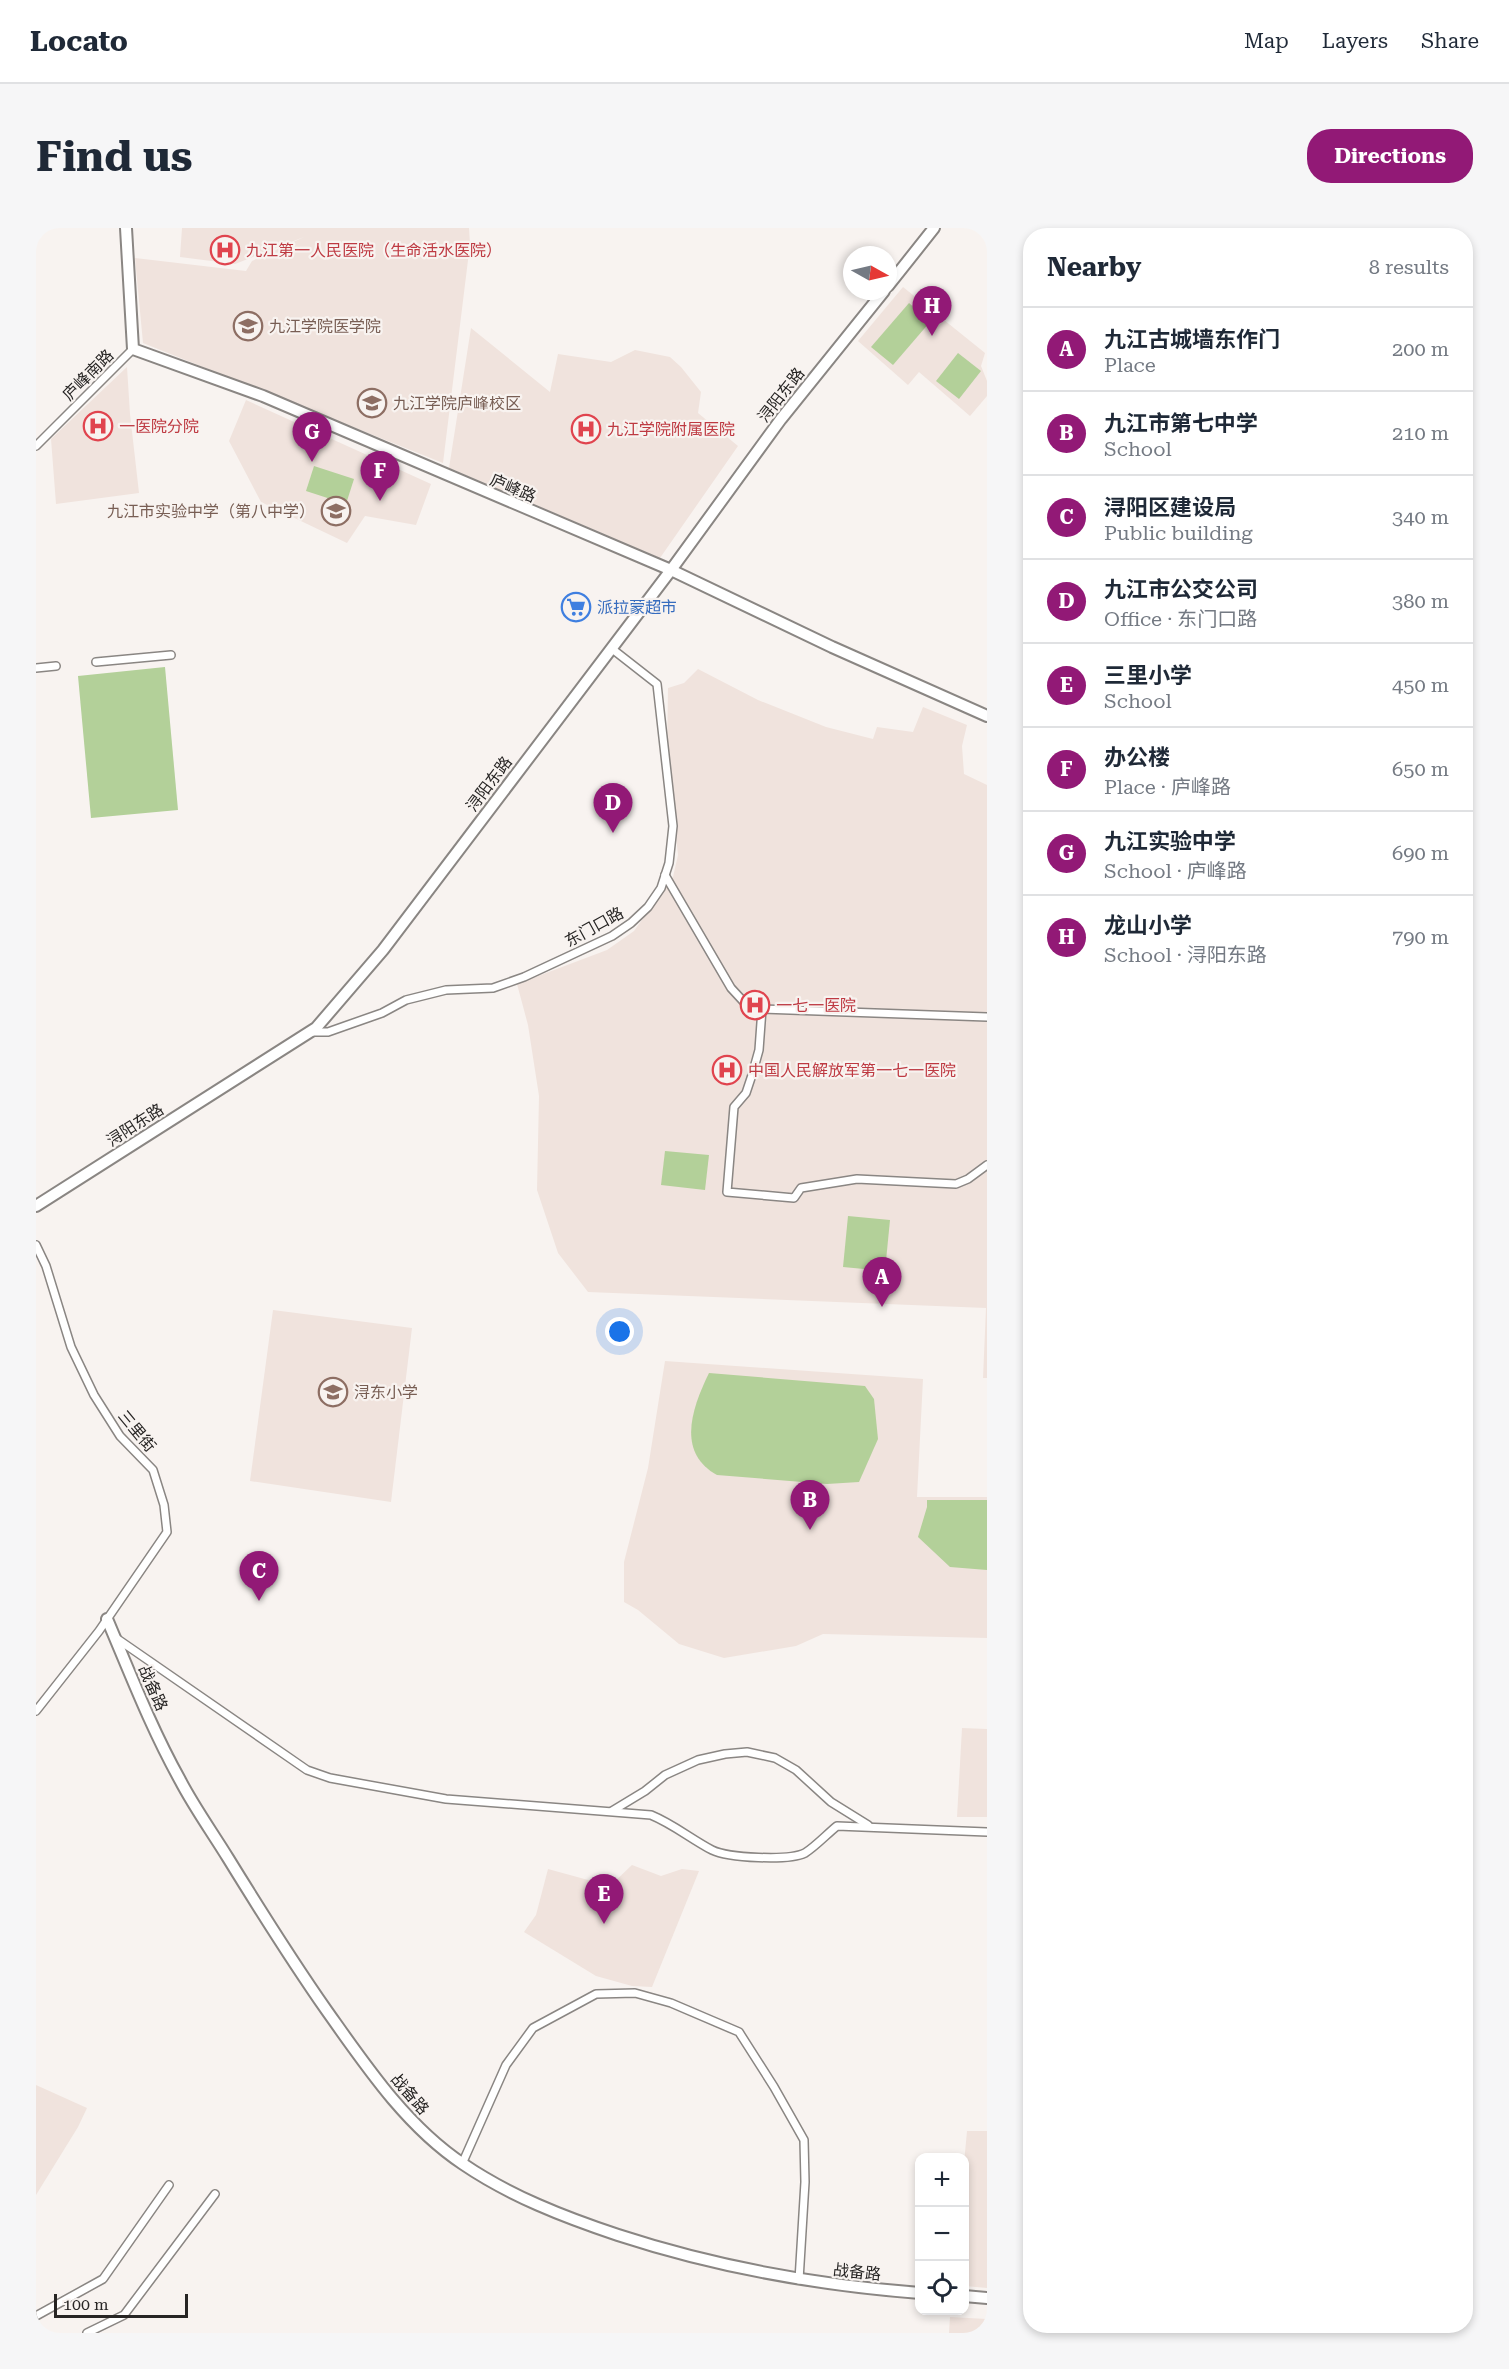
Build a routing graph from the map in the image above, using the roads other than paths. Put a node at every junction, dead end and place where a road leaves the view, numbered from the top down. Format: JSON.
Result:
{"nodes":[{"id":1,"x":126,"y":228,"type":"edge"},
{"id":2,"x":933,"y":231,"type":"edge"},
{"id":3,"x":897,"y":275,"type":"edge"},
{"id":4,"x":877,"y":300,"type":"edge"},
{"id":5,"x":133,"y":349,"type":"junction"},
{"id":6,"x":36,"y":446,"type":"edge"},
{"id":7,"x":671,"y":570,"type":"junction"},
{"id":8,"x":611,"y":648,"type":"junction"},
{"id":9,"x":171,"y":655,"type":"dead end"},
{"id":10,"x":96,"y":662,"type":"dead end"},
{"id":11,"x":56,"y":666,"type":"dead end"},
{"id":12,"x":36,"y":668,"type":"edge"},
{"id":13,"x":987,"y":716,"type":"edge"},
{"id":14,"x":665,"y":875,"type":"junction"},
{"id":15,"x":762,"y":1009,"type":"junction"},
{"id":16,"x":987,"y":1017,"type":"edge"},
{"id":17,"x":310,"y":1032,"type":"junction"},
{"id":18,"x":987,"y":1164,"type":"edge"},
{"id":19,"x":36,"y":1206,"type":"edge"},
{"id":20,"x":36,"y":1245,"type":"edge"},
{"id":21,"x":107,"y":1619,"type":"junction"},
{"id":22,"x":114,"y":1636,"type":"junction"},
{"id":23,"x":36,"y":1711,"type":"edge"},
{"id":24,"x":612,"y":1811,"type":"junction"},
{"id":25,"x":870,"y":1826,"type":"junction"},
{"id":26,"x":987,"y":1832,"type":"edge"},
{"id":27,"x":462,"y":2164,"type":"junction"},
{"id":28,"x":169,"y":2186,"type":"dead end"},
{"id":29,"x":215,"y":2194,"type":"dead end"},
{"id":30,"x":799,"y":2280,"type":"junction"},
{"id":31,"x":915,"y":2293,"type":"edge"},
{"id":32,"x":969,"y":2296,"type":"edge"},
{"id":33,"x":987,"y":2298,"type":"edge"},
{"id":34,"x":36,"y":2316,"type":"edge"},
{"id":35,"x":87,"y":2333,"type":"edge"}],
"edges":[{"from":1,"to":5,"type":"main road"},
{"from":2,"to":3,"type":"main road"},
{"from":4,"to":7,"type":"main road","name":"浔阳东路"},
{"from":5,"to":6,"type":"street","name":"庐峰南路"},
{"from":5,"to":7,"type":"main road","name":"庐峰路"},
{"from":7,"to":8,"type":"main road","name":"浔阳东路"},
{"from":7,"to":13,"type":"main road","name":"庐峰路"},
{"from":8,"to":14,"type":"street","name":"东门口路"},
{"from":8,"to":17,"type":"main road","name":"浔阳东路"},
{"from":9,"to":10,"type":"street"},
{"from":11,"to":12,"type":"street"},
{"from":14,"to":15,"type":"street"},
{"from":14,"to":17,"type":"street","name":"东门口路"},
{"from":15,"to":16,"type":"street"},
{"from":15,"to":18,"type":"street"},
{"from":17,"to":19,"type":"main road","name":"浔阳东路"},
{"from":20,"to":21,"type":"street","name":"三里街"},
{"from":21,"to":22,"type":"main road","name":"战备路"},
{"from":21,"to":23,"type":"street","name":"三里街"},
{"from":22,"to":24,"type":"street"},
{"from":22,"to":27,"type":"main road","name":"战备路"},
{"from":24,"to":25,"type":"street"},
{"from":24,"to":25,"type":"street"},
{"from":25,"to":26,"type":"street"},
{"from":27,"to":30,"type":"main road","name":"战备路"},
{"from":27,"to":30,"type":"street"},
{"from":28,"to":34,"type":"street"},
{"from":29,"to":35,"type":"street"},
{"from":30,"to":31,"type":"main road","name":"战备路"},
{"from":32,"to":33,"type":"main road"}]}
